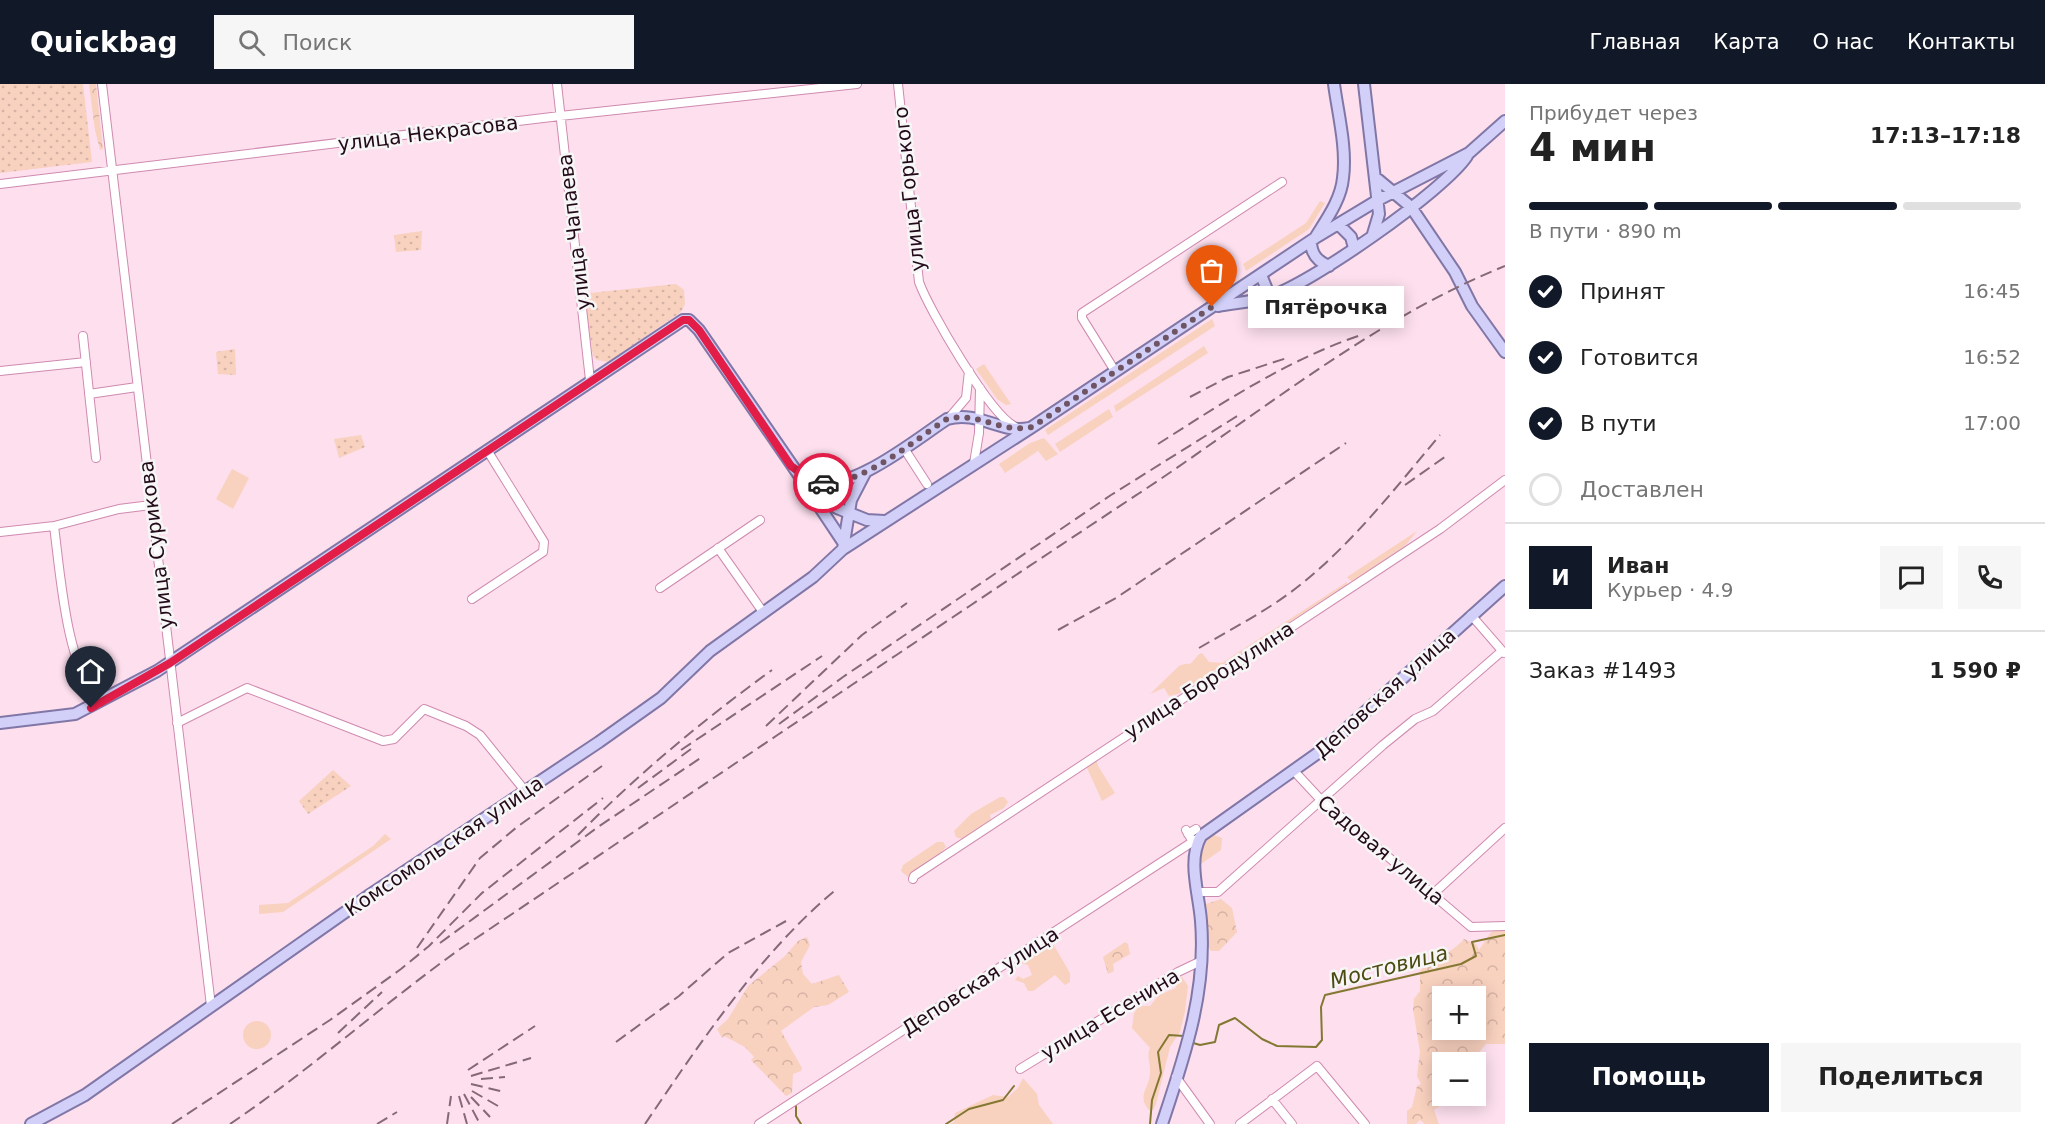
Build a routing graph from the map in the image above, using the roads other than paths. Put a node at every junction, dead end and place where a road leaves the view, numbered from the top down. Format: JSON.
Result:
{"nodes":[{"id":1,"x":102,"y":84,"type":"edge"},
{"id":2,"x":557,"y":84,"type":"edge"},
{"id":3,"x":857,"y":84,"type":"edge"},
{"id":4,"x":898,"y":84,"type":"edge"},
{"id":5,"x":1334,"y":84,"type":"edge"},
{"id":6,"x":1364,"y":84,"type":"edge"},
{"id":7,"x":561,"y":116,"type":"junction"},
{"id":8,"x":1505,"y":121,"type":"edge"},
{"id":9,"x":1469,"y":153,"type":"junction"},
{"id":10,"x":112,"y":170,"type":"junction"},
{"id":11,"x":1375,"y":177,"type":"junction"},
{"id":12,"x":1282,"y":182,"type":"dead end"},
{"id":13,"x":0,"y":184,"type":"edge"},
{"id":14,"x":1394,"y":192,"type":"junction"},
{"id":15,"x":1378,"y":200,"type":"junction"},
{"id":16,"x":1411,"y":207,"type":"junction"},
{"id":17,"x":1339,"y":225,"type":"junction"},
{"id":18,"x":1373,"y":234,"type":"junction"},
{"id":19,"x":1313,"y":239,"type":"junction"},
{"id":20,"x":1354,"y":248,"type":"junction"},
{"id":21,"x":1329,"y":266,"type":"junction"},
{"id":22,"x":1261,"y":275,"type":"junction"},
{"id":23,"x":1270,"y":297,"type":"junction"},
{"id":24,"x":1212,"y":307,"type":"junction"},
{"id":25,"x":83,"y":336,"type":"dead end"},
{"id":26,"x":1505,"y":352,"type":"edge"},
{"id":27,"x":86,"y":362,"type":"junction"},
{"id":28,"x":969,"y":370,"type":"junction"},
{"id":29,"x":0,"y":371,"type":"edge"},
{"id":30,"x":1115,"y":371,"type":"junction"},
{"id":31,"x":590,"y":380,"type":"junction"},
{"id":32,"x":980,"y":385,"type":"junction"},
{"id":33,"x":137,"y":387,"type":"junction"},
{"id":34,"x":89,"y":394,"type":"junction"},
{"id":35,"x":980,"y":418,"type":"junction"},
{"id":36,"x":947,"y":419,"type":"junction"},
{"id":37,"x":1029,"y":428,"type":"junction"},
{"id":38,"x":487,"y":450,"type":"junction"},
{"id":39,"x":907,"y":453,"type":"dead end"},
{"id":40,"x":96,"y":458,"type":"dead end"},
{"id":41,"x":974,"y":464,"type":"junction"},
{"id":42,"x":791,"y":466,"type":"junction"},
{"id":43,"x":865,"y":472,"type":"junction"},
{"id":44,"x":1505,"y":480,"type":"edge"},
{"id":45,"x":805,"y":484,"type":"junction"},
{"id":46,"x":927,"y":484,"type":"dead end"},
{"id":47,"x":151,"y":505,"type":"junction"},
{"id":48,"x":848,"y":513,"type":"junction"},
{"id":49,"x":760,"y":520,"type":"dead end"},
{"id":50,"x":885,"y":521,"type":"junction"},
{"id":51,"x":54,"y":526,"type":"junction"},
{"id":52,"x":0,"y":532,"type":"edge"},
{"id":53,"x":843,"y":546,"type":"junction"},
{"id":54,"x":718,"y":548,"type":"junction"},
{"id":55,"x":1505,"y":586,"type":"edge"},
{"id":56,"x":660,"y":588,"type":"dead end"},
{"id":57,"x":472,"y":599,"type":"dead end"},
{"id":58,"x":763,"y":612,"type":"junction"},
{"id":59,"x":1471,"y":615,"type":"junction"},
{"id":60,"x":1504,"y":652,"type":"edge"},
{"id":61,"x":170,"y":663,"type":"junction"},
{"id":62,"x":98,"y":704,"type":"junction"},
{"id":63,"x":0,"y":723,"type":"edge"},
{"id":64,"x":177,"y":723,"type":"junction"},
{"id":65,"x":1294,"y":771,"type":"junction"},
{"id":66,"x":526,"y":792,"type":"junction"},
{"id":67,"x":1321,"y":801,"type":"junction"},
{"id":68,"x":1505,"y":828,"type":"edge"},
{"id":69,"x":1187,"y":832,"type":"dead end"},
{"id":70,"x":1197,"y":836,"type":"junction"},
{"id":71,"x":913,"y":879,"type":"dead end"},
{"id":72,"x":1198,"y":892,"type":"junction"},
{"id":73,"x":1433,"y":894,"type":"junction"},
{"id":74,"x":1505,"y":926,"type":"edge"},
{"id":75,"x":1201,"y":961,"type":"junction"},
{"id":76,"x":211,"y":1006,"type":"junction"},
{"id":77,"x":1020,"y":1069,"type":"dead end"},
{"id":78,"x":1176,"y":1077,"type":"junction"},
{"id":79,"x":1272,"y":1099,"type":"junction"},
{"id":80,"x":1164,"y":1123,"type":"edge"},
{"id":81,"x":31,"y":1124,"type":"edge"},
{"id":82,"x":759,"y":1124,"type":"edge"},
{"id":83,"x":1210,"y":1124,"type":"edge"},
{"id":84,"x":1240,"y":1124,"type":"edge"},
{"id":85,"x":1293,"y":1124,"type":"edge"},
{"id":86,"x":1365,"y":1124,"type":"edge"}],
"edges":[{"from":1,"to":10,"type":"street","name":"улица Сурикова"},
{"from":2,"to":7,"type":"street","name":"улица Чапаева"},
{"from":3,"to":7,"type":"street","name":"улица Некрасова"},
{"from":4,"to":28,"type":"street","name":"улица Горького"},
{"from":5,"to":19,"type":"main road"},
{"from":6,"to":11,"type":"main road"},
{"from":7,"to":10,"type":"street","name":"улица Некрасова"},
{"from":7,"to":31,"type":"street","name":"улица Чапаева"},
{"from":8,"to":9,"type":"main road","name":"Комсомольская улица"},
{"from":9,"to":14,"type":"main road","name":"Комсомольская улица"},
{"from":9,"to":16,"type":"main road","name":"Комсомольская улица"},
{"from":10,"to":13,"type":"street","name":"улица Некрасова"},
{"from":10,"to":33,"type":"street","name":"улица Сурикова"},
{"from":11,"to":14,"type":"main road"},
{"from":11,"to":15,"type":"main road"},
{"from":12,"to":30,"type":"street"},
{"from":14,"to":15,"type":"main road","name":"Комсомольская улица"},
{"from":14,"to":16,"type":"main road"},
{"from":15,"to":17,"type":"main road","name":"Комсомольская улица"},
{"from":15,"to":18,"type":"main road"},
{"from":16,"to":18,"type":"main road","name":"Комсомольская улица"},
{"from":16,"to":26,"type":"main road"},
{"from":17,"to":19,"type":"main road","name":"Комсомольская улица"},
{"from":17,"to":20,"type":"main road"},
{"from":18,"to":20,"type":"main road","name":"Комсомольская улица"},
{"from":19,"to":21,"type":"main road"},
{"from":19,"to":22,"type":"main road","name":"Комсомольская улица"},
{"from":20,"to":21,"type":"main road","name":"Комсомольская улица"},
{"from":21,"to":23,"type":"main road","name":"Комсомольская улица"},
{"from":22,"to":23,"type":"main road"},
{"from":22,"to":24,"type":"main road","name":"Комсомольская улица"},
{"from":23,"to":24,"type":"main road","name":"Комсомольская улица"},
{"from":24,"to":30,"type":"main road","name":"Комсомольская улица"},
{"from":25,"to":27,"type":"street"},
{"from":27,"to":29,"type":"street"},
{"from":27,"to":34,"type":"street"},
{"from":28,"to":32,"type":"street","name":"улица Горького"},
{"from":28,"to":36,"type":"street"},
{"from":30,"to":37,"type":"main road","name":"Комсомольская улица"},
{"from":31,"to":38,"type":"main road"},
{"from":31,"to":42,"type":"main road"},
{"from":32,"to":35,"type":"street"},
{"from":32,"to":37,"type":"street","name":"улица Горького"},
{"from":33,"to":34,"type":"street"},
{"from":33,"to":47,"type":"street","name":"улица Сурикова"},
{"from":34,"to":40,"type":"street"},
{"from":35,"to":36,"type":"main road"},
{"from":35,"to":37,"type":"main road"},
{"from":35,"to":41,"type":"street"},
{"from":36,"to":43,"type":"main road"},
{"from":37,"to":41,"type":"main road","name":"Комсомольская улица"},
{"from":38,"to":57,"type":"street"},
{"from":38,"to":61,"type":"main road"},
{"from":39,"to":46,"type":"street"},
{"from":41,"to":50,"type":"main road","name":"Комсомольская улица"},
{"from":42,"to":43,"type":"main road"},
{"from":42,"to":45,"type":"main road"},
{"from":43,"to":48,"type":"main road"},
{"from":44,"to":71,"type":"street","name":"улица Бородулина"},
{"from":45,"to":48,"type":"main road"},
{"from":45,"to":53,"type":"main road"},
{"from":47,"to":51,"type":"street"},
{"from":47,"to":61,"type":"street","name":"улица Сурикова"},
{"from":48,"to":50,"type":"main road"},
{"from":48,"to":53,"type":"main road"},
{"from":49,"to":54,"type":"street"},
{"from":50,"to":53,"type":"main road","name":"Комсомольская улица"},
{"from":51,"to":52,"type":"street"},
{"from":51,"to":62,"type":"street"},
{"from":53,"to":58,"type":"main road","name":"Комсомольская улица"},
{"from":54,"to":56,"type":"street"},
{"from":54,"to":58,"type":"street"},
{"from":55,"to":59,"type":"main road","name":"Деповская улица"},
{"from":58,"to":66,"type":"main road","name":"Комсомольская улица"},
{"from":59,"to":60,"type":"street"},
{"from":59,"to":65,"type":"main road","name":"Деповская улица"},
{"from":60,"to":67,"type":"street"},
{"from":61,"to":62,"type":"main road"},
{"from":61,"to":64,"type":"street","name":"улица Сурикова"},
{"from":62,"to":63,"type":"main road"},
{"from":64,"to":66,"type":"street"},
{"from":64,"to":76,"type":"street","name":"улица Сурикова"},
{"from":65,"to":67,"type":"street","name":"Садовая улица"},
{"from":65,"to":70,"type":"main road","name":"Деповская улица"},
{"from":66,"to":76,"type":"main road","name":"Комсомольская улица"},
{"from":67,"to":72,"type":"street"},
{"from":67,"to":73,"type":"street","name":"Садовая улица"},
{"from":68,"to":73,"type":"street"},
{"from":69,"to":70,"type":"street"},
{"from":70,"to":72,"type":"main road"},
{"from":70,"to":82,"type":"street","name":"Деповская улица"},
{"from":72,"to":75,"type":"main road"},
{"from":73,"to":74,"type":"street","name":"Садовая улица"},
{"from":75,"to":77,"type":"street","name":"улица Есенина"},
{"from":75,"to":78,"type":"main road"},
{"from":76,"to":81,"type":"main road","name":"Комсомольская улица"},
{"from":78,"to":80,"type":"main road"},
{"from":78,"to":83,"type":"street"},
{"from":79,"to":84,"type":"street"},
{"from":79,"to":85,"type":"street"},
{"from":79,"to":86,"type":"street"}]}
